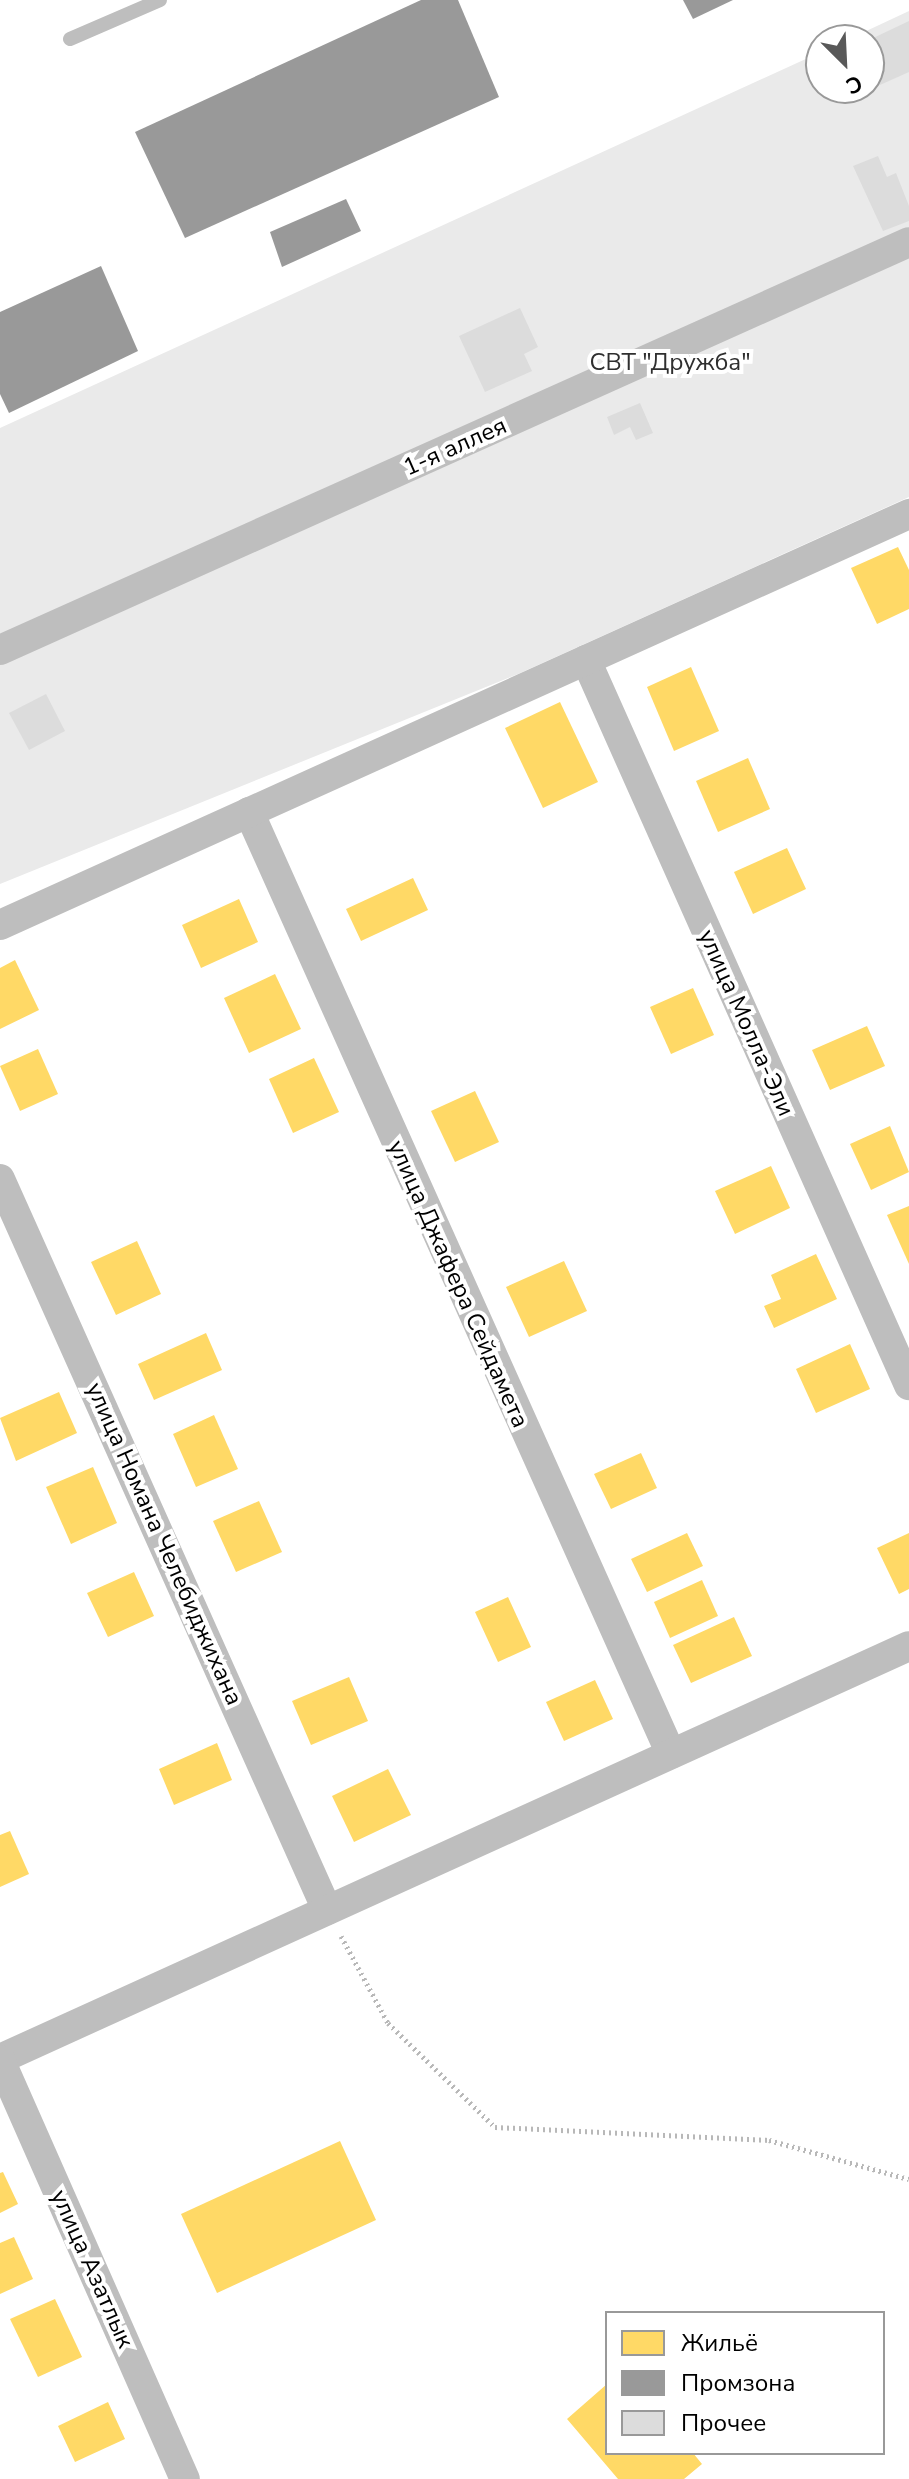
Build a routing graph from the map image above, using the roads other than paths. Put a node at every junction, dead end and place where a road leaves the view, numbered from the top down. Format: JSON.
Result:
{"nodes":[{"id":1,"x":160,"y":0,"type":"edge"},
{"id":2,"x":70,"y":39,"type":"dead end"},
{"id":3,"x":909,"y":242,"type":"edge"},
{"id":4,"x":909,"y":514,"type":"edge"},
{"id":5,"x":0,"y":650,"type":"edge"},
{"id":6,"x":586,"y":660,"type":"junction"},
{"id":7,"x":249,"y":812,"type":"junction"},
{"id":8,"x":0,"y":925,"type":"edge"},
{"id":9,"x":0,"y":1179,"type":"edge"},
{"id":10,"x":909,"y":1385,"type":"edge"},
{"id":11,"x":909,"y":1646,"type":"edge"},
{"id":12,"x":671,"y":1754,"type":"junction"},
{"id":13,"x":327,"y":1910,"type":"junction"},
{"id":14,"x":0,"y":2059,"type":"edge"},
{"id":15,"x":185,"y":2479,"type":"edge"}],
"edges":[{"from":1,"to":2,"type":"lane"},
{"from":3,"to":5,"type":"street","name":"1-я аллея"},
{"from":4,"to":6,"type":"street"},
{"from":6,"to":7,"type":"street"},
{"from":6,"to":10,"type":"street","name":"улица Молла-Эли"},
{"from":7,"to":8,"type":"street"},
{"from":7,"to":12,"type":"street","name":"улица Джафера Сейдамета"},
{"from":9,"to":13,"type":"street","name":"улица Номана Челебиджихана"},
{"from":11,"to":12,"type":"street"},
{"from":12,"to":13,"type":"street"},
{"from":13,"to":14,"type":"street"},
{"from":14,"to":15,"type":"street","name":"улица Азатлык"}]}
